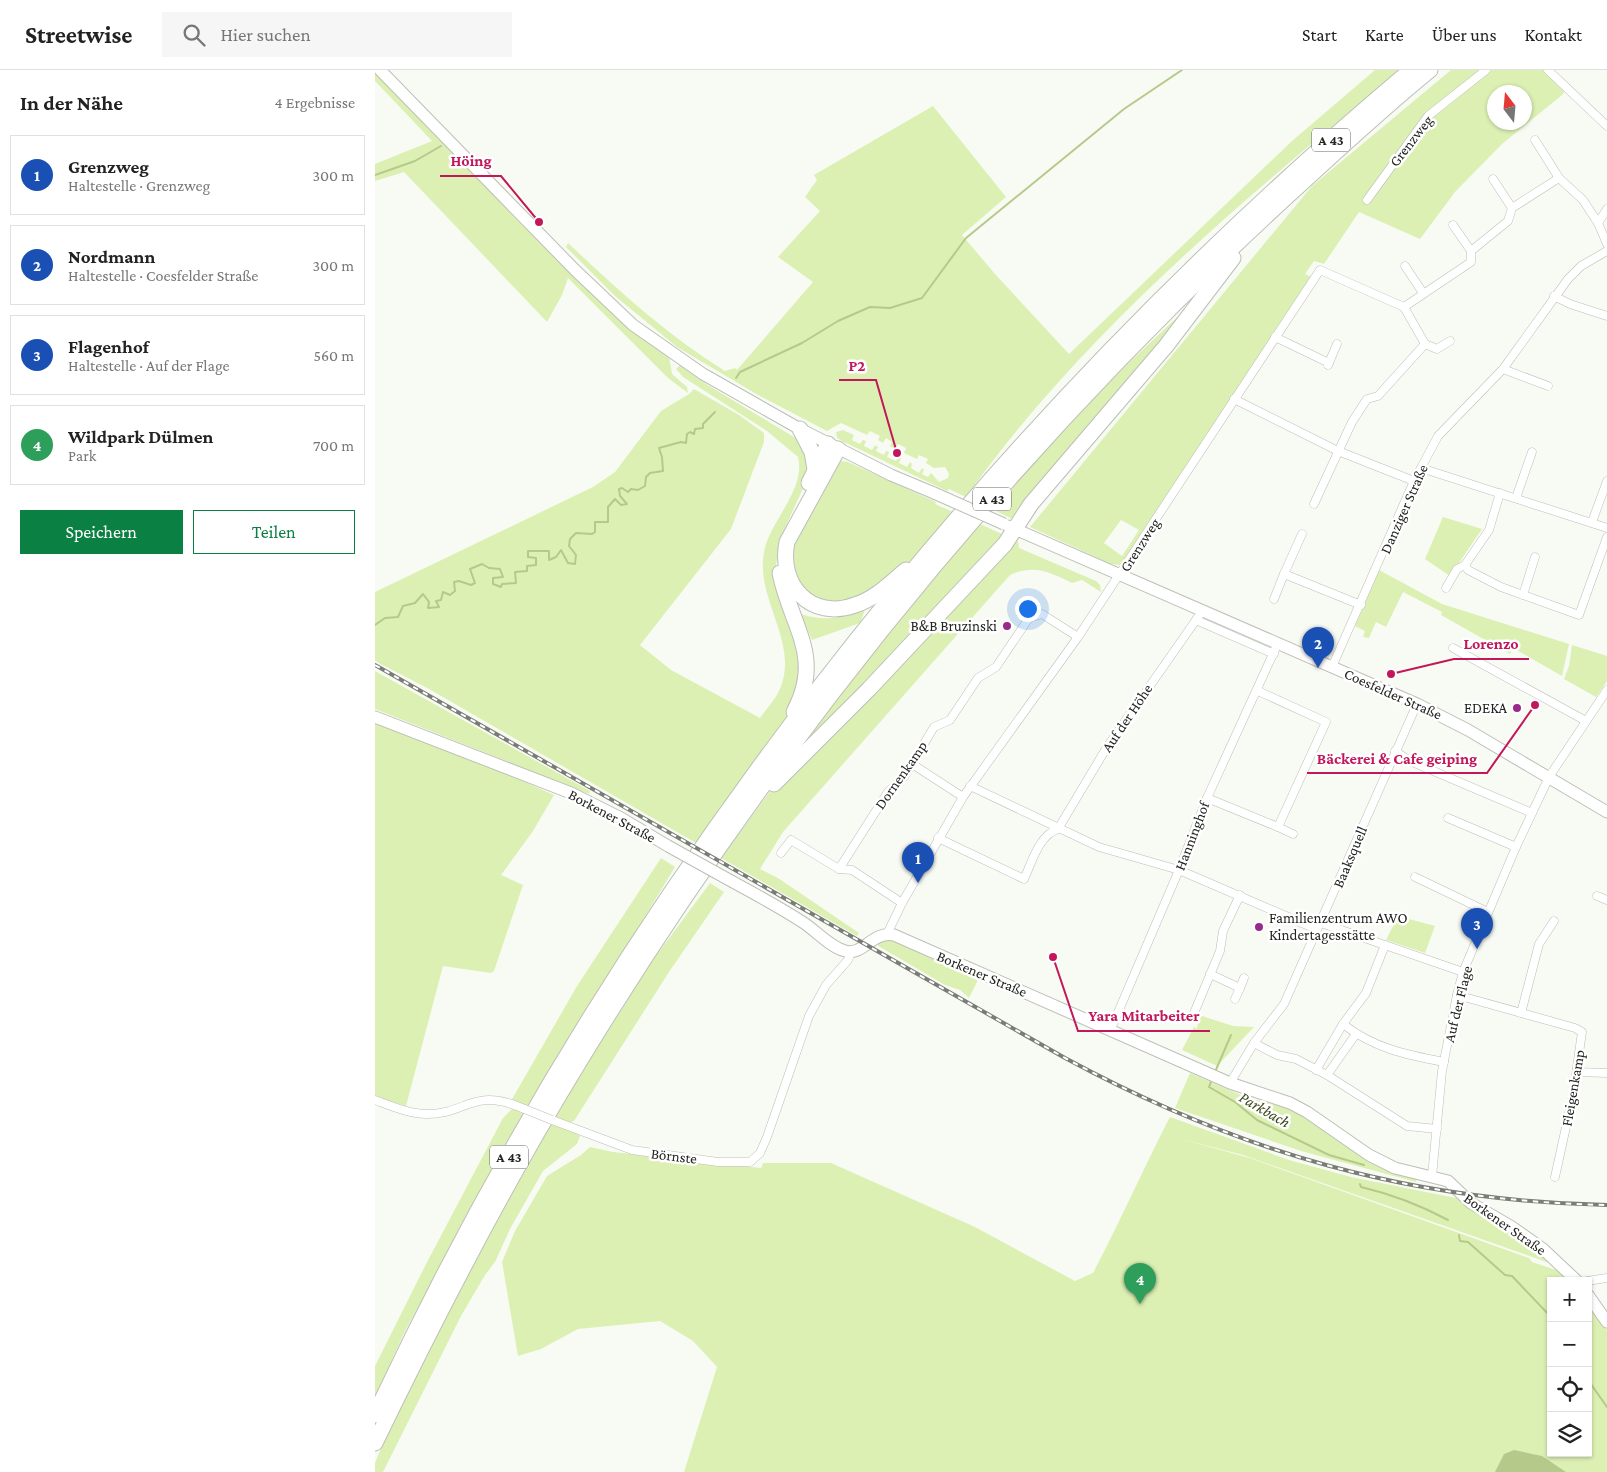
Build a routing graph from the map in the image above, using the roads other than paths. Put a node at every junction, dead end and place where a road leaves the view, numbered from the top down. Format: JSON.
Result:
{"nodes":[{"id":1,"x":380,"y":70,"type":"edge"},
{"id":2,"x":1411,"y":70,"type":"edge"},
{"id":3,"x":1430,"y":70,"type":"edge"},
{"id":4,"x":1486,"y":70,"type":"edge"},
{"id":5,"x":1548,"y":70,"type":"edge"},
{"id":6,"x":1607,"y":126,"type":"edge"},
{"id":7,"x":1535,"y":140,"type":"dead end"},
{"id":8,"x":1559,"y":178,"type":"junction"},
{"id":9,"x":1493,"y":179,"type":"dead end"},
{"id":10,"x":1284,"y":199,"type":"junction"},
{"id":11,"x":1367,"y":200,"type":"dead end"},
{"id":12,"x":1512,"y":208,"type":"junction"},
{"id":13,"x":1607,"y":210,"type":"edge"},
{"id":14,"x":1598,"y":223,"type":"junction"},
{"id":15,"x":1453,"y":225,"type":"dead end"},
{"id":16,"x":1607,"y":244,"type":"edge"},
{"id":17,"x":1471,"y":251,"type":"junction"},
{"id":18,"x":1607,"y":251,"type":"edge"},
{"id":19,"x":1405,"y":266,"type":"dead end"},
{"id":20,"x":1423,"y":293,"type":"junction"},
{"id":21,"x":1554,"y":296,"type":"junction"},
{"id":22,"x":1404,"y":308,"type":"junction"},
{"id":23,"x":1607,"y":316,"type":"edge"},
{"id":24,"x":1275,"y":337,"type":"junction"},
{"id":25,"x":1450,"y":341,"type":"dead end"},
{"id":26,"x":1337,"y":344,"type":"dead end"},
{"id":27,"x":1425,"y":344,"type":"junction"},
{"id":28,"x":1503,"y":369,"type":"junction"},
{"id":29,"x":1548,"y":386,"type":"dead end"},
{"id":30,"x":1234,"y":399,"type":"junction"},
{"id":31,"x":799,"y":429,"type":"junction"},
{"id":32,"x":833,"y":446,"type":"junction"},
{"id":33,"x":1338,"y":451,"type":"junction"},
{"id":34,"x":1532,"y":452,"type":"dead end"},
{"id":35,"x":1421,"y":468,"type":"junction"},
{"id":36,"x":815,"y":470,"type":"junction"},
{"id":37,"x":1414,"y":481,"type":"junction"},
{"id":38,"x":1606,"y":486,"type":"edge"},
{"id":39,"x":1500,"y":493,"type":"junction"},
{"id":40,"x":1516,"y":498,"type":"junction"},
{"id":41,"x":1314,"y":504,"type":"dead end"},
{"id":42,"x":953,"y":522,"type":"junction"},
{"id":43,"x":1592,"y":522,"type":"junction"},
{"id":44,"x":1010,"y":526,"type":"junction"},
{"id":45,"x":1607,"y":528,"type":"edge"},
{"id":46,"x":1302,"y":534,"type":"dead end"},
{"id":47,"x":1607,"y":537,"type":"edge"},
{"id":48,"x":1535,"y":557,"type":"dead end"},
{"id":49,"x":1465,"y":565,"type":"junction"},
{"id":50,"x":1284,"y":574,"type":"junction"},
{"id":51,"x":1120,"y":575,"type":"junction"},
{"id":52,"x":1446,"y":588,"type":"dead end"},
{"id":53,"x":1523,"y":595,"type":"junction"},
{"id":54,"x":1274,"y":599,"type":"dead end"},
{"id":55,"x":1361,"y":606,"type":"junction"},
{"id":56,"x":1199,"y":615,"type":"junction"},
{"id":57,"x":1078,"y":637,"type":"junction"},
{"id":58,"x":1276,"y":648,"type":"junction"},
{"id":59,"x":1453,"y":648,"type":"dead end"},
{"id":60,"x":1332,"y":666,"type":"junction"},
{"id":61,"x":1607,"y":690,"type":"edge"},
{"id":62,"x":1257,"y":691,"type":"junction"},
{"id":63,"x":1417,"y":704,"type":"junction"},
{"id":64,"x":375,"y":717,"type":"edge"},
{"id":65,"x":1586,"y":721,"type":"junction"},
{"id":66,"x":1395,"y":751,"type":"junction"},
{"id":67,"x":769,"y":757,"type":"junction"},
{"id":68,"x":912,"y":764,"type":"junction"},
{"id":69,"x":1549,"y":777,"type":"junction"},
{"id":70,"x":971,"y":786,"type":"junction"},
{"id":71,"x":963,"y":797,"type":"junction"},
{"id":72,"x":1207,"y":798,"type":"junction"},
{"id":73,"x":1607,"y":812,"type":"edge"},
{"id":74,"x":1532,"y":813,"type":"junction"},
{"id":75,"x":1448,"y":818,"type":"dead end"},
{"id":76,"x":1278,"y":827,"type":"junction"},
{"id":77,"x":732,"y":828,"type":"junction"},
{"id":78,"x":1058,"y":829,"type":"junction"},
{"id":79,"x":1293,"y":834,"type":"dead end"},
{"id":80,"x":938,"y":838,"type":"junction"},
{"id":81,"x":1516,"y":847,"type":"junction"},
{"id":82,"x":781,"y":853,"type":"dead end"},
{"id":83,"x":839,"y":869,"type":"junction"},
{"id":84,"x":1179,"y":870,"type":"junction"},
{"id":85,"x":1415,"y":877,"type":"dead end"},
{"id":86,"x":1240,"y":895,"type":"junction"},
{"id":87,"x":1597,"y":896,"type":"dead end"},
{"id":88,"x":1607,"y":900,"type":"edge"},
{"id":89,"x":902,"y":903,"type":"junction"},
{"id":90,"x":1488,"y":912,"type":"junction"},
{"id":91,"x":1554,"y":921,"type":"dead end"},
{"id":92,"x":1321,"y":923,"type":"junction"},
{"id":93,"x":887,"y":934,"type":"junction"},
{"id":94,"x":1385,"y":945,"type":"junction"},
{"id":95,"x":851,"y":952,"type":"junction"},
{"id":96,"x":1463,"y":972,"type":"junction"},
{"id":97,"x":1210,"y":974,"type":"junction"},
{"id":98,"x":1245,"y":978,"type":"dead end"},
{"id":99,"x":1240,"y":988,"type":"junction"},
{"id":100,"x":1457,"y":995,"type":"junction"},
{"id":101,"x":1235,"y":999,"type":"dead end"},
{"id":102,"x":1194,"y":1013,"type":"dead end"},
{"id":103,"x":1521,"y":1013,"type":"junction"},
{"id":104,"x":1343,"y":1024,"type":"junction"},
{"id":105,"x":1110,"y":1031,"type":"junction"},
{"id":106,"x":1356,"y":1034,"type":"junction"},
{"id":107,"x":1254,"y":1043,"type":"junction"},
{"id":108,"x":1444,"y":1062,"type":"junction"},
{"id":109,"x":1316,"y":1070,"type":"junction"},
{"id":110,"x":1577,"y":1072,"type":"junction"},
{"id":111,"x":1607,"y":1073,"type":"edge"},
{"id":112,"x":1327,"y":1076,"type":"junction"},
{"id":113,"x":1230,"y":1084,"type":"junction"},
{"id":114,"x":375,"y":1100,"type":"edge"},
{"id":115,"x":1437,"y":1129,"type":"junction"},
{"id":116,"x":1432,"y":1176,"type":"junction"},
{"id":117,"x":1555,"y":1177,"type":"dead end"},
{"id":118,"x":1573,"y":1277,"type":"edge"},
{"id":119,"x":1607,"y":1278,"type":"edge"},
{"id":120,"x":1592,"y":1280,"type":"edge"},
{"id":121,"x":1592,"y":1301,"type":"edge"},
{"id":122,"x":1607,"y":1322,"type":"edge"},
{"id":123,"x":375,"y":1415,"type":"edge"},
{"id":124,"x":375,"y":1443,"type":"edge"}],
"edges":[{"from":1,"to":31,"type":"street","name":"Coesfelder Straße"},
{"from":2,"to":42,"type":"highway","number":"A 43"},
{"from":3,"to":10,"type":"highway","number":"A 43"},
{"from":4,"to":11,"type":"street","name":"Grenzweg"},
{"from":5,"to":6,"type":"street"},
{"from":7,"to":8,"type":"street"},
{"from":8,"to":12,"type":"street"},
{"from":8,"to":14,"type":"street"},
{"from":9,"to":12,"type":"street"},
{"from":10,"to":44,"type":"highway"},
{"from":10,"to":77,"type":"highway","number":"A 43"},
{"from":12,"to":17,"type":"street"},
{"from":13,"to":14,"type":"street"},
{"from":14,"to":16,"type":"street"},
{"from":15,"to":17,"type":"street"},
{"from":17,"to":20,"type":"street"},
{"from":18,"to":21,"type":"street","name":"Danziger Straße"},
{"from":19,"to":20,"type":"street"},
{"from":20,"to":22,"type":"street"},
{"from":21,"to":23,"type":"street"},
{"from":21,"to":28,"type":"street","name":"Danziger Straße"},
{"from":22,"to":24,"type":"street","name":"Grenzweg"},
{"from":22,"to":27,"type":"street"},
{"from":24,"to":26,"type":"street"},
{"from":24,"to":30,"type":"street","name":"Grenzweg"},
{"from":25,"to":27,"type":"street"},
{"from":27,"to":33,"type":"street"},
{"from":28,"to":29,"type":"street"},
{"from":28,"to":35,"type":"street","name":"Danziger Straße"},
{"from":30,"to":33,"type":"street"},
{"from":30,"to":51,"type":"street","name":"Grenzweg"},
{"from":31,"to":32,"type":"street","name":"Coesfelder Straße"},
{"from":31,"to":36,"type":"highway"},
{"from":32,"to":36,"type":"highway"},
{"from":32,"to":42,"type":"highway"},
{"from":32,"to":44,"type":"street","name":"Coesfelder Straße","bridge":true},
{"from":33,"to":37,"type":"street"},
{"from":33,"to":41,"type":"street"},
{"from":34,"to":40,"type":"street"},
{"from":35,"to":37,"type":"street","name":"Danziger Straße"},
{"from":35,"to":39,"type":"street"},
{"from":36,"to":67,"type":"highway"},
{"from":37,"to":55,"type":"street","name":"Danziger Straße"},
{"from":38,"to":43,"type":"street"},
{"from":39,"to":40,"type":"street"},
{"from":39,"to":49,"type":"street"},
{"from":40,"to":43,"type":"street"},
{"from":42,"to":67,"type":"highway","number":"A 43"},
{"from":43,"to":45,"type":"street"},
{"from":44,"to":51,"type":"street","name":"Coesfelder Straße"},
{"from":44,"to":77,"type":"highway"},
{"from":46,"to":50,"type":"street"},
{"from":47,"to":53,"type":"street"},
{"from":48,"to":53,"type":"street"},
{"from":49,"to":52,"type":"street"},
{"from":49,"to":53,"type":"street"},
{"from":50,"to":54,"type":"street"},
{"from":50,"to":55,"type":"street"},
{"from":51,"to":56,"type":"street","name":"Coesfelder Straße"},
{"from":51,"to":57,"type":"street","name":"Grenzweg"},
{"from":55,"to":60,"type":"street","name":"Danziger Straße"},
{"from":56,"to":58,"type":"street","name":"Coesfelder Straße"},
{"from":56,"to":78,"type":"street","name":"Auf der Höhe"},
{"from":57,"to":68,"type":"street","name":"Dornenkamp"},
{"from":57,"to":70,"type":"street","name":"Grenzweg"},
{"from":58,"to":60,"type":"street","name":"Coesfelder Straße"},
{"from":58,"to":62,"type":"street","name":"Hanninghof"},
{"from":59,"to":65,"type":"street"},
{"from":60,"to":63,"type":"street","name":"Coesfelder Straße"},
{"from":61,"to":65,"type":"street","name":"Auf der Flage"},
{"from":62,"to":72,"type":"street","name":"Hanninghof"},
{"from":62,"to":76,"type":"street"},
{"from":63,"to":66,"type":"street","name":"Baaksquell"},
{"from":63,"to":69,"type":"street","name":"Coesfelder Straße"},
{"from":64,"to":95,"type":"street","name":"Borkener Straße","bridge":true},
{"from":65,"to":69,"type":"street","name":"Auf der Flage"},
{"from":66,"to":74,"type":"street"},
{"from":66,"to":92,"type":"street","name":"Baaksquell"},
{"from":67,"to":123,"type":"highway","number":"A 43"},
{"from":68,"to":71,"type":"street"},
{"from":68,"to":83,"type":"street","name":"Dornenkamp"},
{"from":69,"to":73,"type":"street","name":"Coesfelder Straße"},
{"from":69,"to":74,"type":"street","name":"Auf der Flage"},
{"from":70,"to":71,"type":"street","name":"Grenzweg"},
{"from":70,"to":78,"type":"street"},
{"from":71,"to":80,"type":"street","name":"Grenzweg"},
{"from":72,"to":76,"type":"street"},
{"from":72,"to":84,"type":"street","name":"Hanninghof"},
{"from":74,"to":81,"type":"street","name":"Auf der Flage"},
{"from":75,"to":81,"type":"street"},
{"from":76,"to":79,"type":"street"},
{"from":77,"to":124,"type":"highway","number":"A 43"},
{"from":78,"to":80,"type":"street","name":"Auf der Höhe"},
{"from":78,"to":84,"type":"street"},
{"from":80,"to":89,"type":"street","name":"Grenzweg"},
{"from":81,"to":90,"type":"street","name":"Auf der Flage"},
{"from":82,"to":83,"type":"street"},
{"from":83,"to":89,"type":"street"},
{"from":84,"to":86,"type":"street"},
{"from":84,"to":105,"type":"street","name":"Hanninghof"},
{"from":85,"to":90,"type":"street"},
{"from":86,"to":92,"type":"street"},
{"from":86,"to":97,"type":"street"},
{"from":87,"to":88,"type":"street"},
{"from":89,"to":93,"type":"street","name":"Grenzweg"},
{"from":90,"to":96,"type":"street","name":"Auf der Flage"},
{"from":91,"to":103,"type":"street"},
{"from":92,"to":94,"type":"street"},
{"from":92,"to":107,"type":"street","name":"Baaksquell"},
{"from":93,"to":95,"type":"street"},
{"from":93,"to":105,"type":"street","name":"Borkener Straße"},
{"from":94,"to":96,"type":"street"},
{"from":94,"to":104,"type":"street"},
{"from":95,"to":114,"type":"street","name":"Börnste","bridge":true},
{"from":96,"to":100,"type":"street","name":"Auf der Flage"},
{"from":97,"to":99,"type":"street"},
{"from":97,"to":102,"type":"street"},
{"from":98,"to":99,"type":"street"},
{"from":99,"to":101,"type":"street"},
{"from":100,"to":103,"type":"street","name":"Fleigenkamp"},
{"from":100,"to":108,"type":"street","name":"Auf der Flage"},
{"from":103,"to":110,"type":"street","name":"Fleigenkamp"},
{"from":104,"to":106,"type":"street"},
{"from":104,"to":109,"type":"street"},
{"from":105,"to":113,"type":"street","name":"Borkener Straße"},
{"from":106,"to":108,"type":"street"},
{"from":106,"to":112,"type":"street"},
{"from":107,"to":109,"type":"street"},
{"from":107,"to":113,"type":"street","name":"Baaksquell"},
{"from":108,"to":115,"type":"street","name":"Auf der Flage"},
{"from":109,"to":112,"type":"street"},
{"from":110,"to":111,"type":"street"},
{"from":110,"to":117,"type":"street","name":"Fleigenkamp"},
{"from":112,"to":115,"type":"street"},
{"from":113,"to":116,"type":"street","name":"Borkener Straße"},
{"from":115,"to":116,"type":"street","name":"Auf der Flage"},
{"from":116,"to":118,"type":"street","name":"Borkener Straße"},
{"from":119,"to":120,"type":"street"},
{"from":121,"to":122,"type":"street"}]}
